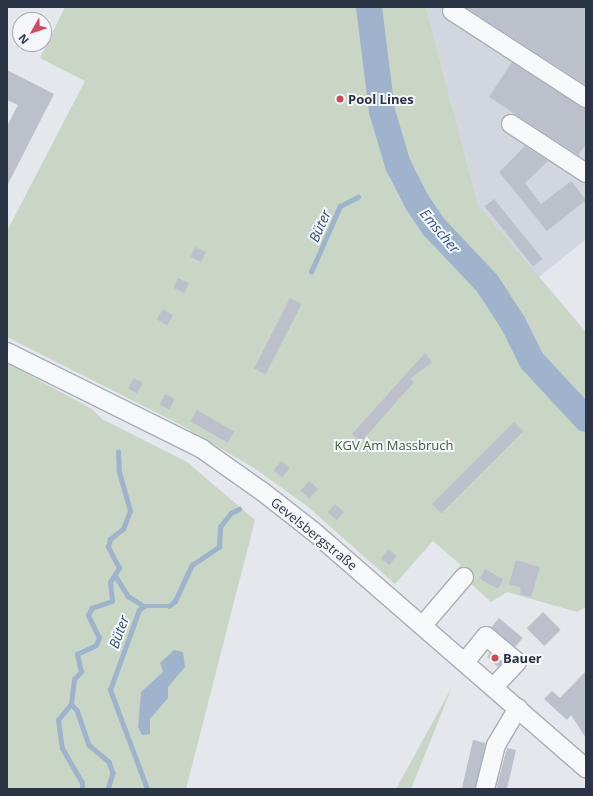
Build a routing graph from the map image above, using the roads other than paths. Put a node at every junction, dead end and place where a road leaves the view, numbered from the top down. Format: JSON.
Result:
{"nodes":[{"id":1,"x":452,"y":10,"type":"dead end"},
{"id":2,"x":586,"y":98,"type":"edge"},
{"id":3,"x":511,"y":124,"type":"dead end"},
{"id":4,"x":586,"y":173,"type":"edge"},
{"id":5,"x":7,"y":352,"type":"edge"},
{"id":6,"x":464,"y":577,"type":"dead end"},
{"id":7,"x":423,"y":625,"type":"junction"},
{"id":8,"x":464,"y":662,"type":"junction"},
{"id":9,"x":494,"y":687,"type":"junction"},
{"id":10,"x":518,"y":708,"type":"junction"},
{"id":11,"x":586,"y":768,"type":"edge"},
{"id":12,"x":485,"y":789,"type":"edge"}],
"edges":[{"from":1,"to":2,"type":"street"},
{"from":3,"to":4,"type":"street"},
{"from":5,"to":7,"type":"street","name":"Gevelsbergstraße"},
{"from":6,"to":7,"type":"street"},
{"from":7,"to":8,"type":"street","name":"Gevelsbergstraße"},
{"from":8,"to":9,"type":"street","name":"Gevelsbergstraße"},
{"from":8,"to":9,"type":"street"},
{"from":9,"to":10,"type":"street","name":"Gevelsbergstraße"},
{"from":10,"to":11,"type":"street","name":"Gevelsbergstraße"},
{"from":10,"to":12,"type":"street"}]}
